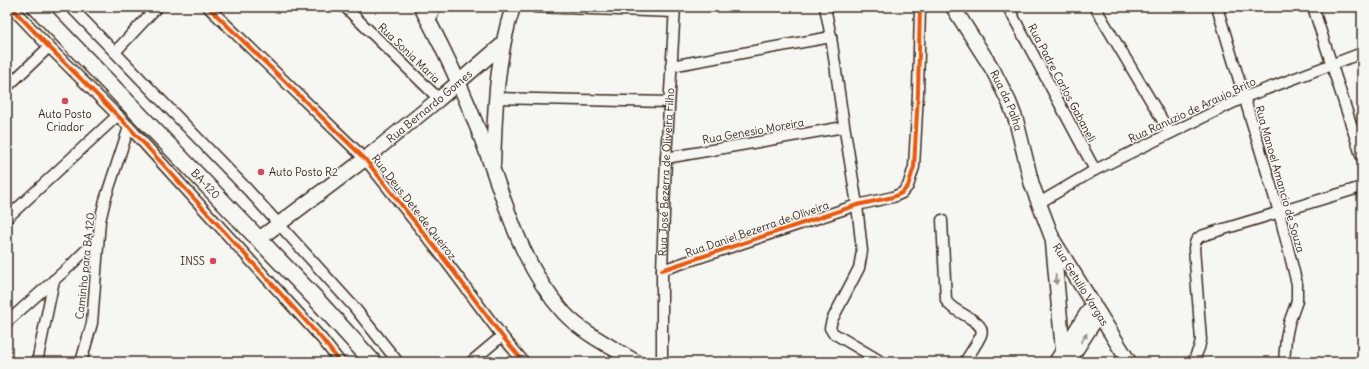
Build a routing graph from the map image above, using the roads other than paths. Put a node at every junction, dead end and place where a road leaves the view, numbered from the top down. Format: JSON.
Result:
{"nodes":[{"id":1,"x":11,"y":7,"type":"edge"},
{"id":2,"x":36,"y":7,"type":"edge"},
{"id":3,"x":71,"y":7,"type":"edge"},
{"id":4,"x":157,"y":7,"type":"edge"},
{"id":5,"x":208,"y":7,"type":"edge"},
{"id":6,"x":345,"y":7,"type":"edge"},
{"id":7,"x":421,"y":7,"type":"edge"},
{"id":8,"x":435,"y":7,"type":"edge"},
{"id":9,"x":514,"y":7,"type":"edge"},
{"id":10,"x":535,"y":7,"type":"edge"},
{"id":11,"x":825,"y":7,"type":"edge"},
{"id":12,"x":920,"y":7,"type":"edge"},
{"id":13,"x":953,"y":7,"type":"edge"},
{"id":14,"x":1008,"y":7,"type":"edge"},
{"id":15,"x":1095,"y":7,"type":"edge"},
{"id":16,"x":1217,"y":7,"type":"edge"},
{"id":17,"x":1313,"y":7,"type":"edge"},
{"id":18,"x":674,"y":10,"type":"edge"},
{"id":19,"x":430,"y":23,"type":"junction"},
{"id":20,"x":831,"y":37,"type":"junction"},
{"id":21,"x":503,"y":44,"type":"junction"},
{"id":22,"x":48,"y":47,"type":"junction"},
{"id":23,"x":115,"y":52,"type":"junction"},
{"id":24,"x":1362,"y":53,"type":"edge"},
{"id":25,"x":1331,"y":64,"type":"junction"},
{"id":26,"x":671,"y":66,"type":"junction"},
{"id":27,"x":458,"y":83,"type":"junction"},
{"id":28,"x":7,"y":87,"type":"edge"},
{"id":29,"x":1245,"y":97,"type":"junction"},
{"id":30,"x":496,"y":98,"type":"junction"},
{"id":31,"x":439,"y":99,"type":"junction"},
{"id":32,"x":669,"y":102,"type":"junction"},
{"id":33,"x":118,"y":116,"type":"junction"},
{"id":34,"x":129,"y":127,"type":"junction"},
{"id":35,"x":844,"y":127,"type":"junction"},
{"id":36,"x":1170,"y":133,"type":"junction"},
{"id":37,"x":666,"y":158,"type":"junction"},
{"id":38,"x":1362,"y":158,"type":"edge"},
{"id":39,"x":365,"y":159,"type":"junction"},
{"id":40,"x":493,"y":170,"type":"junction"},
{"id":41,"x":1095,"y":170,"type":"junction"},
{"id":42,"x":1362,"y":186,"type":"edge"},
{"id":43,"x":1039,"y":203,"type":"junction"},
{"id":44,"x":857,"y":205,"type":"junction"},
{"id":45,"x":1279,"y":212,"type":"junction"},
{"id":46,"x":7,"y":218,"type":"edge"},
{"id":47,"x":942,"y":220,"type":"dead end"},
{"id":48,"x":279,"y":224,"type":"junction"},
{"id":49,"x":98,"y":238,"type":"junction"},
{"id":50,"x":259,"y":239,"type":"junction"},
{"id":51,"x":1053,"y":240,"type":"junction"},
{"id":52,"x":662,"y":270,"type":"junction"},
{"id":53,"x":54,"y":280,"type":"junction"},
{"id":54,"x":1096,"y":309,"type":"junction"},
{"id":55,"x":7,"y":322,"type":"edge"},
{"id":56,"x":502,"y":336,"type":"junction"},
{"id":57,"x":1062,"y":358,"type":"edge"},
{"id":58,"x":37,"y":362,"type":"edge"},
{"id":59,"x":81,"y":362,"type":"edge"},
{"id":60,"x":340,"y":362,"type":"edge"},
{"id":61,"x":373,"y":362,"type":"edge"},
{"id":62,"x":398,"y":362,"type":"edge"},
{"id":63,"x":471,"y":362,"type":"edge"},
{"id":64,"x":524,"y":362,"type":"edge"},
{"id":65,"x":636,"y":362,"type":"edge"},
{"id":66,"x":662,"y":362,"type":"edge"},
{"id":67,"x":882,"y":362,"type":"edge"},
{"id":68,"x":965,"y":362,"type":"edge"},
{"id":69,"x":1129,"y":362,"type":"edge"},
{"id":70,"x":1193,"y":362,"type":"edge"},
{"id":71,"x":1284,"y":362,"type":"edge"}],
"edges":[{"from":1,"to":22,"type":"street"},
{"from":2,"to":50,"type":"main road","name":"BA-120","number":"BA-120"},
{"from":3,"to":23,"type":"street"},
{"from":4,"to":23,"type":"street"},
{"from":5,"to":39,"type":"street","name":"Rua Deus Dete de Queiroz"},
{"from":6,"to":31,"type":"street","name":"Rua Sonia Maria"},
{"from":7,"to":19,"type":"main road"},
{"from":8,"to":19,"type":"street"},
{"from":9,"to":21,"type":"main road"},
{"from":10,"to":18,"type":"street"},
{"from":11,"to":20,"type":"street"},
{"from":12,"to":44,"type":"street"},
{"from":13,"to":43,"type":"main road","name":"Rua da Palha"},
{"from":14,"to":41,"type":"street","name":"Rua Padre Carlos Gabaneli"},
{"from":15,"to":36,"type":"street"},
{"from":16,"to":29,"type":"street","name":"Rua Manoel Amancio de Souza"},
{"from":17,"to":25,"type":"street"},
{"from":18,"to":26,"type":"street","name":"Rua José Bezerra de Oliveira Filho"},
{"from":19,"to":27,"type":"main road"},
{"from":20,"to":26,"type":"street"},
{"from":20,"to":35,"type":"street"},
{"from":21,"to":27,"type":"main road","name":"Rua Bernardo Gomes"},
{"from":21,"to":30,"type":"main road"},
{"from":22,"to":28,"type":"street"},
{"from":22,"to":33,"type":"street"},
{"from":23,"to":48,"type":"street"},
{"from":24,"to":25,"type":"street","name":"Rua Ranuzio de Araujo Brito"},
{"from":25,"to":29,"type":"street","name":"Rua Ranuzio de Araujo Brito"},
{"from":25,"to":38,"type":"street"},
{"from":26,"to":32,"type":"street","name":"Rua José Bezerra de Oliveira Filho"},
{"from":27,"to":31,"type":"main road","name":"Rua Bernardo Gomes"},
{"from":27,"to":40,"type":"main road"},
{"from":29,"to":36,"type":"street","name":"Rua Ranuzio de Araujo Brito"},
{"from":29,"to":45,"type":"street","name":"Rua Manoel Amancio de Souza"},
{"from":30,"to":32,"type":"street"},
{"from":30,"to":40,"type":"main road"},
{"from":31,"to":39,"type":"main road","name":"Rua Bernardo Gomes"},
{"from":32,"to":37,"type":"street","name":"Rua José Bezerra de Oliveira Filho"},
{"from":33,"to":34,"type":"street"},
{"from":33,"to":46,"type":"street"},
{"from":34,"to":49,"type":"street","name":"Caminho para BA 120"},
{"from":34,"to":60,"type":"street"},
{"from":35,"to":37,"type":"street","name":"Rua Genesio Moreira"},
{"from":35,"to":44,"type":"street"},
{"from":36,"to":41,"type":"street","name":"Rua Ranuzio de Araujo Brito"},
{"from":37,"to":52,"type":"street","name":"Rua José Bezerra de Oliveira Filho"},
{"from":39,"to":48,"type":"main road","name":"Rua Bernardo Gomes"},
{"from":39,"to":56,"type":"street","name":"Rua Deus Dete de Queiroz"},
{"from":40,"to":65,"type":"main road"},
{"from":41,"to":43,"type":"street","name":"Rua Ranuzio de Araujo Brito"},
{"from":42,"to":45,"type":"street"},
{"from":43,"to":51,"type":"main road","name":"Rua Getulio Vargas"},
{"from":44,"to":52,"type":"street","name":"Rua Daniel Bezerra de Oliveira"},
{"from":44,"to":67,"type":"street"},
{"from":45,"to":70,"type":"street"},
{"from":45,"to":71,"type":"street","name":"Rua Manoel Amancio de Souza"},
{"from":47,"to":68,"type":"street"},
{"from":48,"to":50,"type":"main road","name":"Rua Bernardo Gomes"},
{"from":48,"to":62,"type":"street"},
{"from":49,"to":53,"type":"street"},
{"from":49,"to":59,"type":"street","name":"Caminho para BA 120"},
{"from":50,"to":61,"type":"main road","name":"BA-120","number":"BA-120"},
{"from":51,"to":54,"type":"main road","name":"Rua Getulio Vargas"},
{"from":51,"to":57,"type":"main road","one_way":true},
{"from":52,"to":66,"type":"street","name":"Rua José Bezerra de Oliveira Filho"},
{"from":53,"to":55,"type":"street"},
{"from":53,"to":58,"type":"street"},
{"from":54,"to":57,"type":"main road"},
{"from":54,"to":69,"type":"main road","name":"Rua Getulio Vargas"},
{"from":56,"to":63,"type":"street"},
{"from":56,"to":64,"type":"street","name":"Rua Deus Dete de Queiroz"}]}
